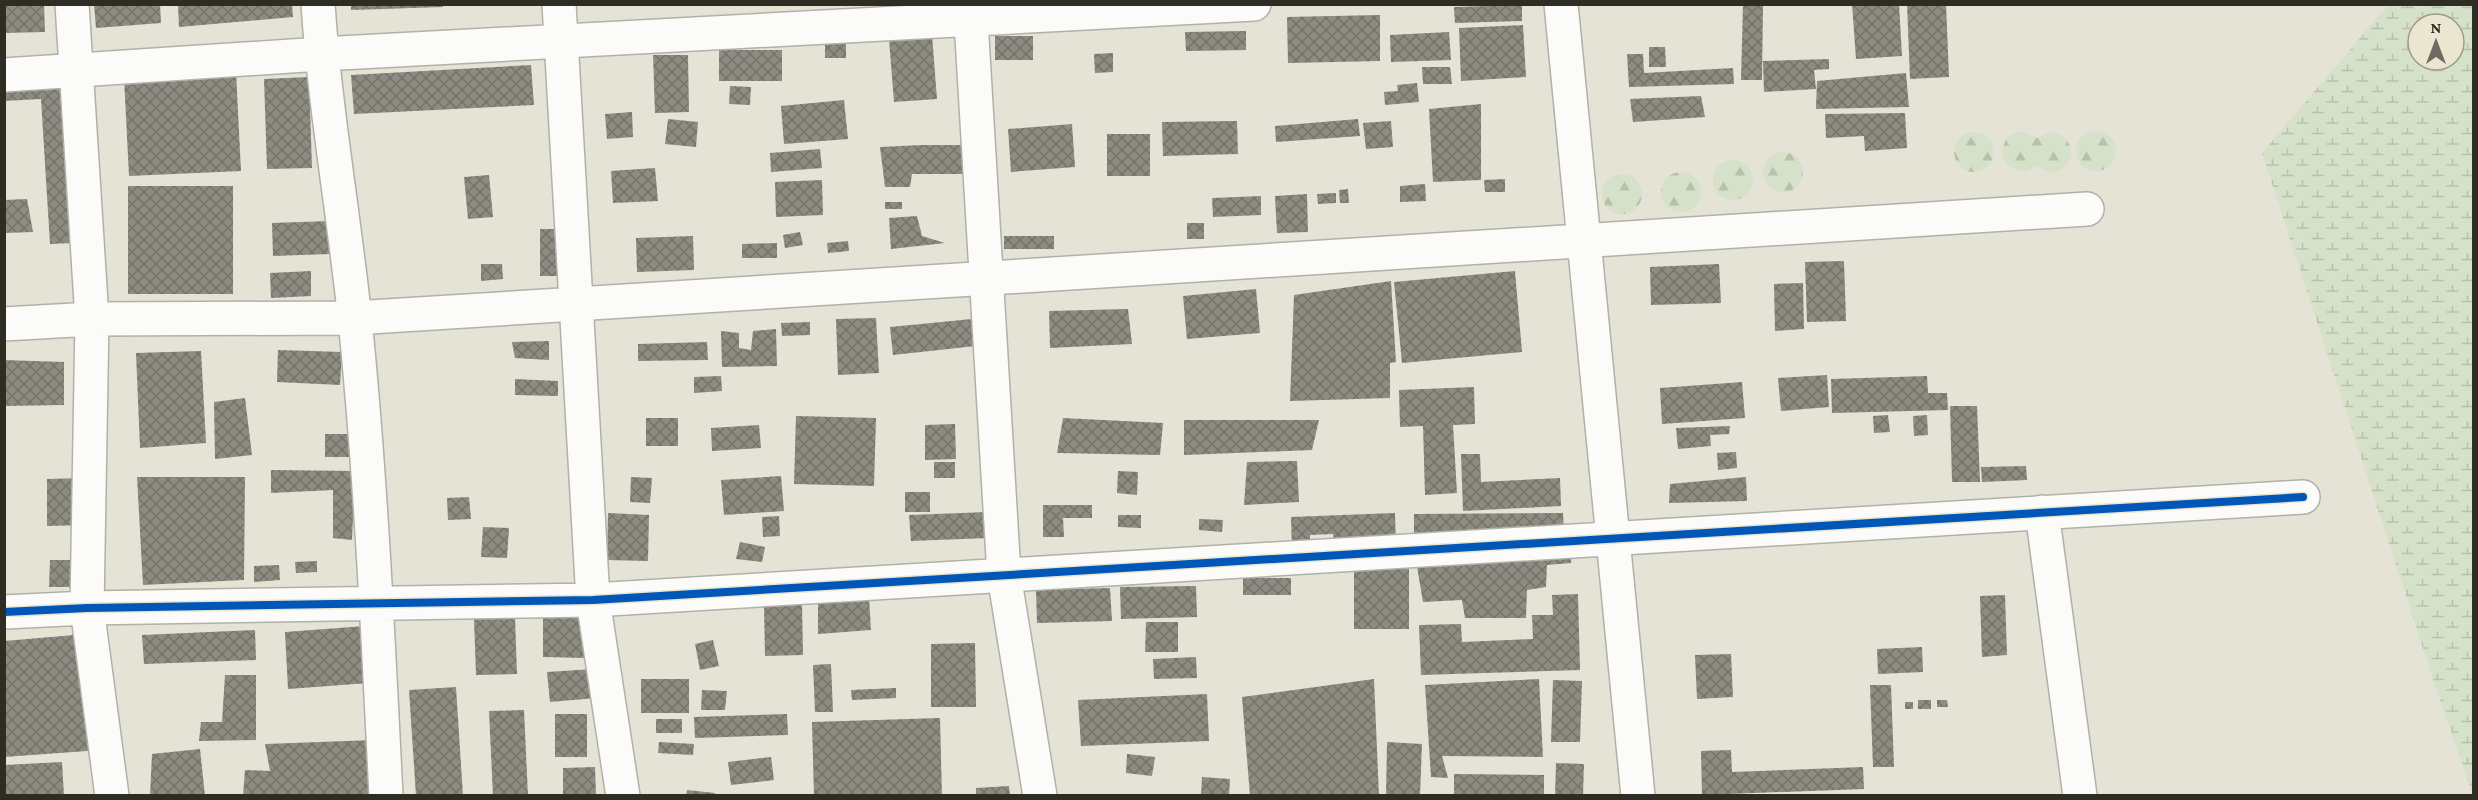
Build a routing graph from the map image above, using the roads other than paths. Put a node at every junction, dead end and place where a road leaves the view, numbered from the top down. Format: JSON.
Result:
{"nodes":[{"id":1,"x":72,"y":4,"type":"edge"},
{"id":2,"x":318,"y":4,"type":"edge"},
{"id":3,"x":559,"y":4,"type":"edge"},
{"id":4,"x":1254,"y":4,"type":"edge"},
{"id":5,"x":1561,"y":4,"type":"edge"},
{"id":6,"x":971,"y":12,"type":"edge"},
{"id":7,"x":561,"y":41,"type":"junction"},
{"id":8,"x":321,"y":54,"type":"junction"},
{"id":9,"x":78,"y":72,"type":"junction"},
{"id":10,"x":4,"y":75,"type":"edge"},
{"id":11,"x":2087,"y":209,"type":"dead end"},
{"id":12,"x":1582,"y":242,"type":"junction"},
{"id":13,"x":986,"y":279,"type":"junction"},
{"id":14,"x":576,"y":305,"type":"junction"},
{"id":15,"x":354,"y":318,"type":"junction"},
{"id":16,"x":92,"y":320,"type":"junction"},
{"id":17,"x":4,"y":324,"type":"edge"},
{"id":18,"x":2303,"y":496,"type":"dead end"},
{"id":19,"x":2042,"y":512,"type":"junction"},
{"id":20,"x":1613,"y":538,"type":"junction"},
{"id":21,"x":1004,"y":575,"type":"junction"},
{"id":22,"x":593,"y":600,"type":"junction"},
{"id":23,"x":376,"y":603,"type":"junction"},
{"id":24,"x":87,"y":608,"type":"junction"},
{"id":25,"x":4,"y":612,"type":"edge"},
{"id":26,"x":112,"y":795,"type":"edge"},
{"id":27,"x":386,"y":795,"type":"edge"},
{"id":28,"x":623,"y":795,"type":"edge"},
{"id":29,"x":1040,"y":795,"type":"edge"},
{"id":30,"x":1638,"y":795,"type":"edge"},
{"id":31,"x":2080,"y":795,"type":"edge"}],
"edges":[{"from":1,"to":9,"type":"street"},
{"from":2,"to":8,"type":"street"},
{"from":3,"to":7,"type":"street"},
{"from":4,"to":6,"type":"street"},
{"from":5,"to":12,"type":"street"},
{"from":6,"to":7,"type":"street"},
{"from":6,"to":13,"type":"street"},
{"from":7,"to":8,"type":"street"},
{"from":7,"to":14,"type":"street"},
{"from":8,"to":9,"type":"street"},
{"from":8,"to":15,"type":"street"},
{"from":9,"to":10,"type":"street"},
{"from":9,"to":16,"type":"street"},
{"from":11,"to":12,"type":"street"},
{"from":12,"to":13,"type":"street"},
{"from":12,"to":20,"type":"street"},
{"from":13,"to":14,"type":"street"},
{"from":13,"to":21,"type":"street"},
{"from":14,"to":15,"type":"street"},
{"from":14,"to":22,"type":"street"},
{"from":15,"to":16,"type":"street"},
{"from":15,"to":23,"type":"street"},
{"from":16,"to":17,"type":"street"},
{"from":16,"to":24,"type":"street"},
{"from":18,"to":19,"type":"street"},
{"from":19,"to":20,"type":"street"},
{"from":19,"to":31,"type":"street"},
{"from":20,"to":21,"type":"street"},
{"from":20,"to":30,"type":"street"},
{"from":21,"to":22,"type":"street"},
{"from":21,"to":29,"type":"street"},
{"from":22,"to":23,"type":"street"},
{"from":22,"to":28,"type":"street"},
{"from":23,"to":24,"type":"street"},
{"from":23,"to":27,"type":"street"},
{"from":24,"to":25,"type":"street"},
{"from":24,"to":26,"type":"street"}]}
